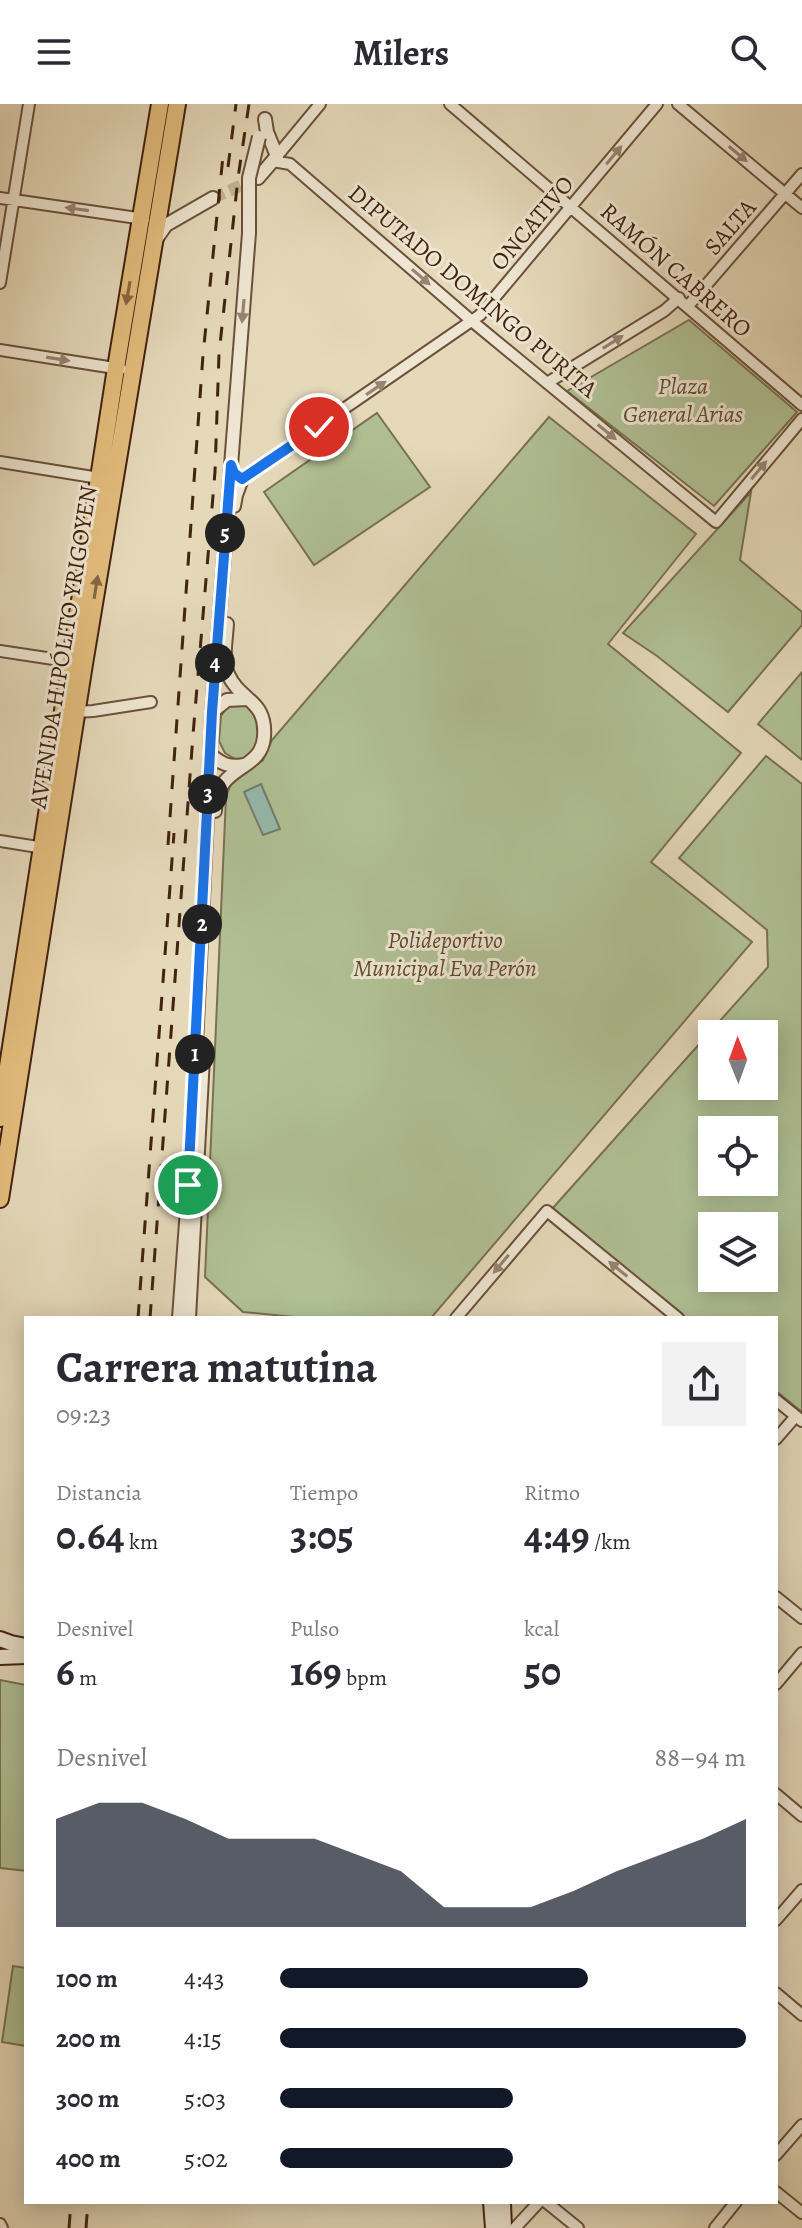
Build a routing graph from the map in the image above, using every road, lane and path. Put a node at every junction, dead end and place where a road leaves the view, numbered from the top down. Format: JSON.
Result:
{"nodes":[{"id":1,"x":29,"y":104,"type":"edge"},
{"id":2,"x":160,"y":104,"type":"edge"},
{"id":3,"x":177,"y":104,"type":"edge"},
{"id":4,"x":268,"y":104,"type":"edge"},
{"id":5,"x":320,"y":104,"type":"edge"},
{"id":6,"x":450,"y":104,"type":"edge"},
{"id":7,"x":657,"y":104,"type":"edge"},
{"id":8,"x":678,"y":104,"type":"edge"},
{"id":9,"x":265,"y":119,"type":"junction"},
{"id":10,"x":277,"y":153,"type":"junction"},
{"id":11,"x":802,"y":174,"type":"edge"},
{"id":12,"x":258,"y":178,"type":"tunnel mouth"},
{"id":13,"x":785,"y":194,"type":"junction"},
{"id":14,"x":0,"y":198,"type":"edge"},
{"id":15,"x":14,"y":200,"type":"junction"},
{"id":16,"x":571,"y":207,"type":"junction"},
{"id":17,"x":802,"y":208,"type":"edge"},
{"id":18,"x":159,"y":218,"type":"junction"},
{"id":19,"x":141,"y":219,"type":"junction"},
{"id":20,"x":155,"y":241,"type":"junction"},
{"id":21,"x":0,"y":283,"type":"edge"},
{"id":22,"x":683,"y":302,"type":"junction"},
{"id":23,"x":473,"y":322,"type":"junction"},
{"id":24,"x":0,"y":350,"type":"edge"},
{"id":25,"x":124,"y":369,"type":"junction"},
{"id":26,"x":547,"y":383,"type":"junction"},
{"id":27,"x":802,"y":405,"type":"edge"},
{"id":28,"x":802,"y":419,"type":"edge"},
{"id":29,"x":0,"y":462,"type":"edge"},
{"id":30,"x":231,"y":465,"type":"junction"},
{"id":31,"x":99,"y":478,"type":"junction"},
{"id":32,"x":242,"y":479,"type":"junction"},
{"id":33,"x":0,"y":651,"type":"edge"},
{"id":34,"x":77,"y":663,"type":"junction"},
{"id":35,"x":247,"y":699,"type":"junction"},
{"id":36,"x":151,"y":702,"type":"dead end"},
{"id":37,"x":76,"y":712,"type":"junction"},
{"id":38,"x":212,"y":712,"type":"junction"},
{"id":39,"x":210,"y":754,"type":"junction"},
{"id":40,"x":246,"y":764,"type":"junction"},
{"id":41,"x":0,"y":841,"type":"edge"},
{"id":42,"x":48,"y":848,"type":"junction"},
{"id":43,"x":14,"y":1027,"type":"edge"},
{"id":44,"x":0,"y":1118,"type":"edge"},
{"id":45,"x":0,"y":1199,"type":"edge"},
{"id":46,"x":179,"y":1316,"type":"edge"},
{"id":47,"x":189,"y":1316,"type":"edge"},
{"id":48,"x":458,"y":1316,"type":"edge"},
{"id":49,"x":670,"y":1316,"type":"edge"},
{"id":50,"x":778,"y":1402,"type":"edge"},
{"id":51,"x":799,"y":1419,"type":"edge"},
{"id":52,"x":778,"y":1437,"type":"edge"},
{"id":53,"x":778,"y":1599,"type":"edge"},
{"id":54,"x":802,"y":1618,"type":"edge"},
{"id":55,"x":0,"y":1639,"type":"edge"},
{"id":56,"x":0,"y":1648,"type":"edge"},
{"id":57,"x":24,"y":1652,"type":"edge"},
{"id":58,"x":802,"y":1653,"type":"edge"},
{"id":59,"x":0,"y":1657,"type":"edge"},
{"id":60,"x":778,"y":1682,"type":"edge"},
{"id":61,"x":778,"y":1796,"type":"edge"},
{"id":62,"x":802,"y":1816,"type":"edge"},
{"id":63,"x":802,"y":1890,"type":"edge"},
{"id":64,"x":778,"y":1918,"type":"edge"},
{"id":65,"x":778,"y":1995,"type":"edge"},
{"id":66,"x":802,"y":2015,"type":"edge"},
{"id":67,"x":802,"y":2125,"type":"edge"},
{"id":68,"x":778,"y":2153,"type":"edge"},
{"id":69,"x":778,"y":2194,"type":"edge"},
{"id":70,"x":491,"y":2204,"type":"edge"},
{"id":71,"x":503,"y":2204,"type":"edge"},
{"id":72,"x":537,"y":2204,"type":"edge"},
{"id":73,"x":548,"y":2204,"type":"edge"},
{"id":74,"x":734,"y":2204,"type":"edge"},
{"id":75,"x":802,"y":2213,"type":"edge"},
{"id":76,"x":493,"y":2228,"type":"edge"},
{"id":77,"x":504,"y":2228,"type":"edge"},
{"id":78,"x":515,"y":2228,"type":"edge"},
{"id":79,"x":578,"y":2228,"type":"edge"},
{"id":80,"x":715,"y":2228,"type":"edge"}],
"edges":[{"from":1,"to":15,"type":"street"},
{"from":2,"to":19,"type":"main road","name":"AVENIDA HIPÓLITO YRIGOYEN"},
{"from":3,"to":18,"type":"main road","name":"AVENIDA HIPÓLITO YRIGOYEN"},
{"from":4,"to":9,"type":"street"},
{"from":5,"to":10,"type":"street"},
{"from":6,"to":16,"type":"street","name":"RAMÓN CABRERO"},
{"from":16,"to":7,"type":"street","name":"ONCATIVO","one_way":true},
{"from":8,"to":13,"type":"street","one_way":true},
{"from":9,"to":10,"type":"street"},
{"from":9,"to":30,"type":"street","one_way":true,"bridge":true},
{"from":10,"to":12,"type":"street"},
{"from":10,"to":23,"type":"street","name":"DIPUTADO DOMINGO PURITA","one_way":true},
{"from":11,"to":13,"type":"street","name":"SALTA"},
{"from":13,"to":17,"type":"street"},
{"from":13,"to":22,"type":"street","name":"SALTA"},
{"from":14,"to":15,"type":"street"},
{"from":19,"to":15,"type":"street","one_way":true},
{"from":15,"to":21,"type":"street"},
{"from":16,"to":22,"type":"street","name":"RAMÓN CABRERO"},
{"from":16,"to":23,"type":"street","name":"ONCATIVO"},
{"from":18,"to":19,"type":"street"},
{"from":18,"to":20,"type":"main road","name":"AVENIDA HIPÓLITO YRIGOYEN"},
{"from":18,"to":20,"type":"street"},
{"from":19,"to":25,"type":"main road","name":"AVENIDA HIPÓLITO YRIGOYEN","one_way":true},
{"from":20,"to":25,"type":"main road","name":"AVENIDA HIPÓLITO YRIGOYEN"},
{"from":26,"to":22,"type":"street","name":"SALTA","one_way":true},
{"from":22,"to":27,"type":"street","name":"RAMÓN CABRERO"},
{"from":23,"to":26,"type":"street","name":"DIPUTADO DOMINGO PURITA"},
{"from":32,"to":23,"type":"street","name":"ONCATIVO","one_way":true},
{"from":24,"to":25,"type":"street","one_way":true},
{"from":25,"to":31,"type":"main road","name":"AVENIDA HIPÓLITO YRIGOYEN"},
{"from":34,"to":25,"type":"main road","name":"AVENIDA HIPÓLITO YRIGOYEN","one_way":true},
{"from":26,"to":28,"type":"street","name":"DIPUTADO DOMINGO PURITA","one_way":true},
{"from":29,"to":31,"type":"street"},
{"from":30,"to":32,"type":"street"},
{"from":30,"to":38,"type":"street"},
{"from":31,"to":34,"type":"main road","name":"AVENIDA HIPÓLITO YRIGOYEN"},
{"from":32,"to":35,"type":"street"},
{"from":33,"to":34,"type":"street"},
{"from":34,"to":37,"type":"main road","name":"AVENIDA HIPÓLITO YRIGOYEN"},
{"from":34,"to":42,"type":"main road","name":"AVENIDA HIPÓLITO YRIGOYEN"},
{"from":35,"to":38,"type":"street"},
{"from":35,"to":40,"type":"street"},
{"from":36,"to":37,"type":"street"},
{"from":37,"to":42,"type":"main road","name":"AVENIDA HIPÓLITO YRIGOYEN"},
{"from":38,"to":39,"type":"street"},
{"from":39,"to":40,"type":"street"},
{"from":39,"to":46,"type":"street"},
{"from":40,"to":47,"type":"street"},
{"from":41,"to":42,"type":"street"},
{"from":42,"to":43,"type":"main road","name":"AVENIDA HIPÓLITO YRIGOYEN"},
{"from":43,"to":44,"type":"main road","name":"AVENIDA HIPÓLITO YRIGOYEN"},
{"from":43,"to":45,"type":"main road","name":"AVENIDA HIPÓLITO YRIGOYEN"},
{"from":49,"to":48,"type":"street","one_way":true},
{"from":50,"to":51,"type":"street"},
{"from":51,"to":52,"type":"street"},
{"from":53,"to":54,"type":"street"},
{"from":55,"to":57,"type":"main road"},
{"from":56,"to":57,"type":"main road"},
{"from":57,"to":59,"type":"main road"},
{"from":58,"to":60,"type":"street"},
{"from":61,"to":62,"type":"street"},
{"from":63,"to":64,"type":"street"},
{"from":65,"to":66,"type":"street"},
{"from":67,"to":68,"type":"street"},
{"from":69,"to":75,"type":"street"},
{"from":70,"to":76,"type":"main road"},
{"from":71,"to":77,"type":"main road"},
{"from":72,"to":78,"type":"street"},
{"from":73,"to":79,"type":"street"},
{"from":74,"to":80,"type":"street"}]}
